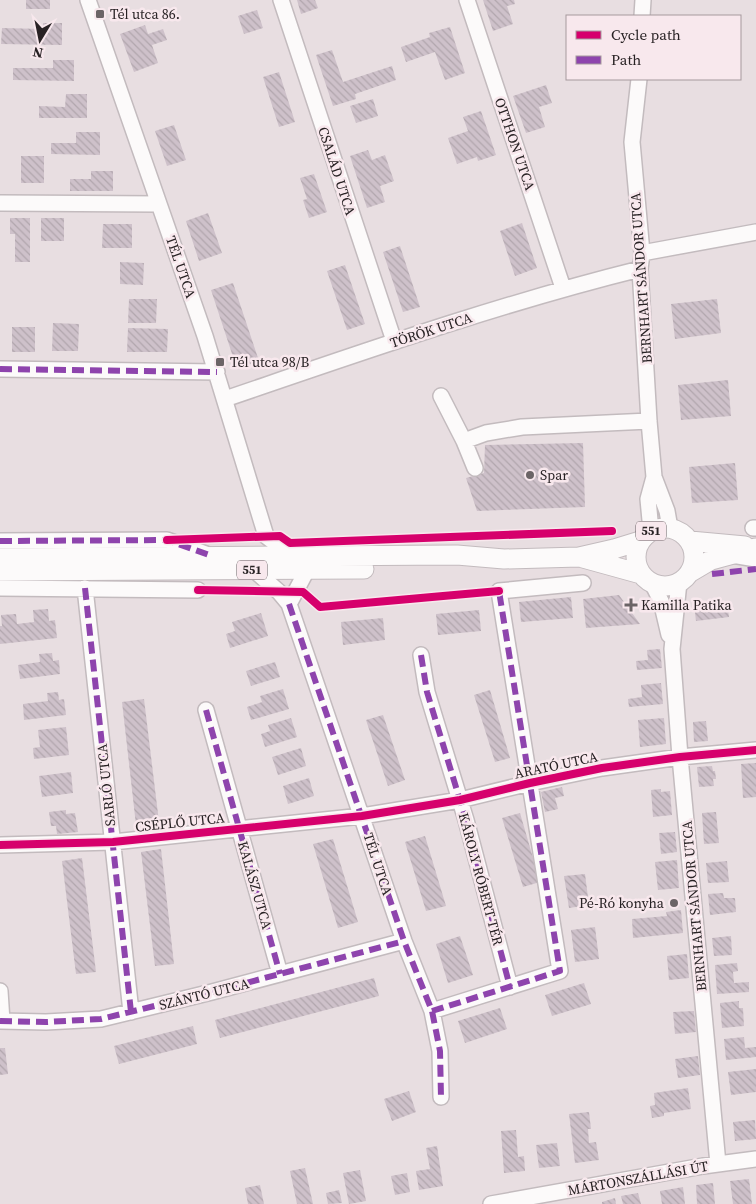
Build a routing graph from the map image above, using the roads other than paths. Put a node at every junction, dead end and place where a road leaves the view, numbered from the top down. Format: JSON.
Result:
{"nodes":[{"id":1,"x":88,"y":0,"type":"edge"},
{"id":2,"x":281,"y":0,"type":"edge"},
{"id":3,"x":467,"y":0,"type":"edge"},
{"id":4,"x":643,"y":0,"type":"edge"},
{"id":5,"x":642,"y":15,"type":"edge"},
{"id":6,"x":639,"y":80,"type":"edge"},
{"id":7,"x":0,"y":203,"type":"edge"},
{"id":8,"x":159,"y":204,"type":"junction"},
{"id":9,"x":756,"y":232,"type":"edge"},
{"id":10,"x":642,"y":253,"type":"junction"},
{"id":11,"x":640,"y":269,"type":"junction"},
{"id":12,"x":564,"y":288,"type":"junction"},
{"id":13,"x":394,"y":341,"type":"junction"},
{"id":14,"x":0,"y":368,"type":"edge"},
{"id":15,"x":217,"y":372,"type":"junction"},
{"id":16,"x":441,"y":396,"type":"dead end"},
{"id":17,"x":225,"y":399,"type":"junction"},
{"id":18,"x":649,"y":421,"type":"junction"},
{"id":19,"x":464,"y":441,"type":"junction"},
{"id":20,"x":474,"y":468,"type":"dead end"},
{"id":21,"x":654,"y":477,"type":"junction"},
{"id":22,"x":670,"y":528,"type":"junction"},
{"id":23,"x":266,"y":536,"type":"junction"},
{"id":24,"x":646,"y":536,"type":"junction"},
{"id":25,"x":0,"y":541,"type":"edge"},
{"id":26,"x":690,"y":541,"type":"junction"},
{"id":27,"x":756,"y":547,"type":"edge"},
{"id":28,"x":730,"y":555,"type":"junction"},
{"id":29,"x":212,"y":556,"type":"junction"},
{"id":30,"x":292,"y":556,"type":"junction"},
{"id":31,"x":579,"y":557,"type":"junction"},
{"id":32,"x":0,"y":558,"type":"edge"},
{"id":33,"x":504,"y":558,"type":"junction"},
{"id":34,"x":756,"y":560,"type":"edge"},
{"id":35,"x":250,"y":564,"type":"junction"},
{"id":36,"x":307,"y":570,"type":"junction"},
{"id":37,"x":0,"y":571,"type":"edge"},
{"id":38,"x":646,"y":578,"type":"junction"},
{"id":39,"x":684,"y":578,"type":"junction"},
{"id":40,"x":583,"y":584,"type":"dead end"},
{"id":41,"x":0,"y":588,"type":"edge"},
{"id":42,"x":85,"y":588,"type":"junction"},
{"id":43,"x":198,"y":590,"type":"dead end"},
{"id":44,"x":289,"y":604,"type":"junction"},
{"id":45,"x":672,"y":649,"type":"junction"},
{"id":46,"x":421,"y":655,"type":"dead end"},
{"id":47,"x":206,"y":710,"type":"dead end"},
{"id":48,"x":756,"y":750,"type":"edge"},
{"id":49,"x":680,"y":757,"type":"junction"},
{"id":50,"x":530,"y":783,"type":"junction"},
{"id":51,"x":460,"y":800,"type":"junction"},
{"id":52,"x":362,"y":816,"type":"junction"},
{"id":53,"x":240,"y":829,"type":"junction"},
{"id":54,"x":113,"y":842,"type":"junction"},
{"id":55,"x":0,"y":845,"type":"edge"},
{"id":56,"x":404,"y":941,"type":"junction"},
{"id":57,"x":280,"y":974,"type":"junction"},
{"id":58,"x":510,"y":987,"type":"junction"},
{"id":59,"x":0,"y":991,"type":"edge"},
{"id":60,"x":432,"y":1011,"type":"junction"},
{"id":61,"x":131,"y":1012,"type":"junction"},
{"id":62,"x":1,"y":1021,"type":"edge"},
{"id":63,"x":441,"y":1097,"type":"dead end"},
{"id":64,"x":756,"y":1160,"type":"edge"},
{"id":65,"x":718,"y":1164,"type":"junction"},
{"id":66,"x":492,"y":1204,"type":"edge"}],
"edges":[{"from":1,"to":8,"type":"street","name":"TÉL UTCA"},
{"from":2,"to":13,"type":"street","name":"CSALÁD UTCA"},
{"from":3,"to":12,"type":"street","name":"OTTHON UTCA"},
{"from":4,"to":5,"type":"street"},
{"from":6,"to":10,"type":"street","name":"BERNHART SÁNDOR UTCA"},
{"from":7,"to":8,"type":"street"},
{"from":8,"to":15,"type":"street","name":"TÉL UTCA"},
{"from":9,"to":10,"type":"street"},
{"from":10,"to":11,"type":"street","name":"BERNHART SÁNDOR UTCA"},
{"from":11,"to":12,"type":"street","name":"TÖRÖK UTCA"},
{"from":11,"to":18,"type":"street","name":"BERNHART SÁNDOR UTCA"},
{"from":12,"to":13,"type":"street","name":"TÖRÖK UTCA"},
{"from":13,"to":17,"type":"street","name":"TÖRÖK UTCA"},
{"from":14,"to":15,"type":"street"},
{"from":15,"to":17,"type":"street","name":"TÉL UTCA"},
{"from":16,"to":19,"type":"street"},
{"from":17,"to":23,"type":"street","name":"TÉL UTCA"},
{"from":18,"to":19,"type":"street"},
{"from":18,"to":21,"type":"street","name":"BERNHART SÁNDOR UTCA"},
{"from":19,"to":20,"type":"street"},
{"from":21,"to":22,"type":"street","name":"BERNHART SÁNDOR UTCA"},
{"from":21,"to":24,"type":"street","name":"BERNHART SÁNDOR UTCA"},
{"from":22,"to":24,"type":"main road","number":"551"},
{"from":22,"to":26,"type":"main road","number":"551"},
{"from":23,"to":30,"type":"street"},
{"from":23,"to":35,"type":"street"},
{"from":24,"to":31,"type":"main road","number":"551"},
{"from":24,"to":38,"type":"main road","number":"551"},
{"from":25,"to":29,"type":"street"},
{"from":26,"to":27,"type":"main road","number":"551"},
{"from":26,"to":39,"type":"main road"},
{"from":27,"to":28,"type":"main road","number":"551"},
{"from":28,"to":34,"type":"street"},
{"from":28,"to":39,"type":"main road","number":"551"},
{"from":29,"to":32,"type":"main road","number":"551"},
{"from":29,"to":35,"type":"main road","number":"551"},
{"from":30,"to":33,"type":"main road","number":"551"},
{"from":30,"to":35,"type":"main road","number":"551"},
{"from":31,"to":33,"type":"main road","number":"551"},
{"from":31,"to":38,"type":"main road","number":"551"},
{"from":33,"to":36,"type":"main road","number":"551"},
{"from":35,"to":36,"type":"main road","number":"551"},
{"from":35,"to":37,"type":"main road","number":"551"},
{"from":35,"to":44,"type":"street","name":"TÉL UTCA"},
{"from":36,"to":44,"type":"street"},
{"from":38,"to":39,"type":"main road","number":"551"},
{"from":38,"to":45,"type":"street","name":"BERNHART SÁNDOR UTCA"},
{"from":39,"to":45,"type":"street","name":"BERNHART SÁNDOR UTCA"},
{"from":40,"to":50,"type":"street"},
{"from":41,"to":42,"type":"street"},
{"from":42,"to":43,"type":"street"},
{"from":42,"to":54,"type":"street","name":"SARLÓ UTCA"},
{"from":44,"to":52,"type":"street","name":"TÉL UTCA"},
{"from":45,"to":49,"type":"street","name":"BERNHART SÁNDOR UTCA"},
{"from":46,"to":51,"type":"street","name":"KÁROLY RÓBERT TÉR"},
{"from":47,"to":53,"type":"street","name":"KALÁSZ UTCA"},
{"from":48,"to":49,"type":"street","name":"ARATÓ UTCA"},
{"from":49,"to":50,"type":"street","name":"ARATÓ UTCA"},
{"from":49,"to":65,"type":"street","name":"BERNHART SÁNDOR UTCA"},
{"from":50,"to":51,"type":"street","name":"ARATÓ UTCA"},
{"from":50,"to":58,"type":"street"},
{"from":51,"to":52,"type":"street","name":"ARATÓ UTCA"},
{"from":51,"to":58,"type":"street","name":"KÁROLY RÓBERT TÉR"},
{"from":52,"to":53,"type":"street","name":"CSÉPLŐ UTCA"},
{"from":52,"to":56,"type":"street","name":"TÉL UTCA"},
{"from":53,"to":54,"type":"street","name":"CSÉPLŐ UTCA"},
{"from":53,"to":57,"type":"street","name":"KALÁSZ UTCA"},
{"from":54,"to":55,"type":"street","name":"CSÉPLŐ UTCA"},
{"from":54,"to":61,"type":"street","name":"SARLÓ UTCA"},
{"from":56,"to":57,"type":"street","name":"SZÁNTÓ UTCA"},
{"from":56,"to":60,"type":"street","name":"TÉL UTCA"},
{"from":57,"to":61,"type":"street","name":"SZÁNTÓ UTCA"},
{"from":58,"to":60,"type":"street"},
{"from":59,"to":62,"type":"street"},
{"from":60,"to":63,"type":"street","name":"TÉL UTCA"},
{"from":61,"to":62,"type":"street","name":"SZÁNTÓ UTCA"},
{"from":64,"to":65,"type":"street","name":"MÁRTONSZÁLLÁSI ÚT"},
{"from":65,"to":66,"type":"street","name":"MÁRTONSZÁLLÁSI ÚT"}]}
